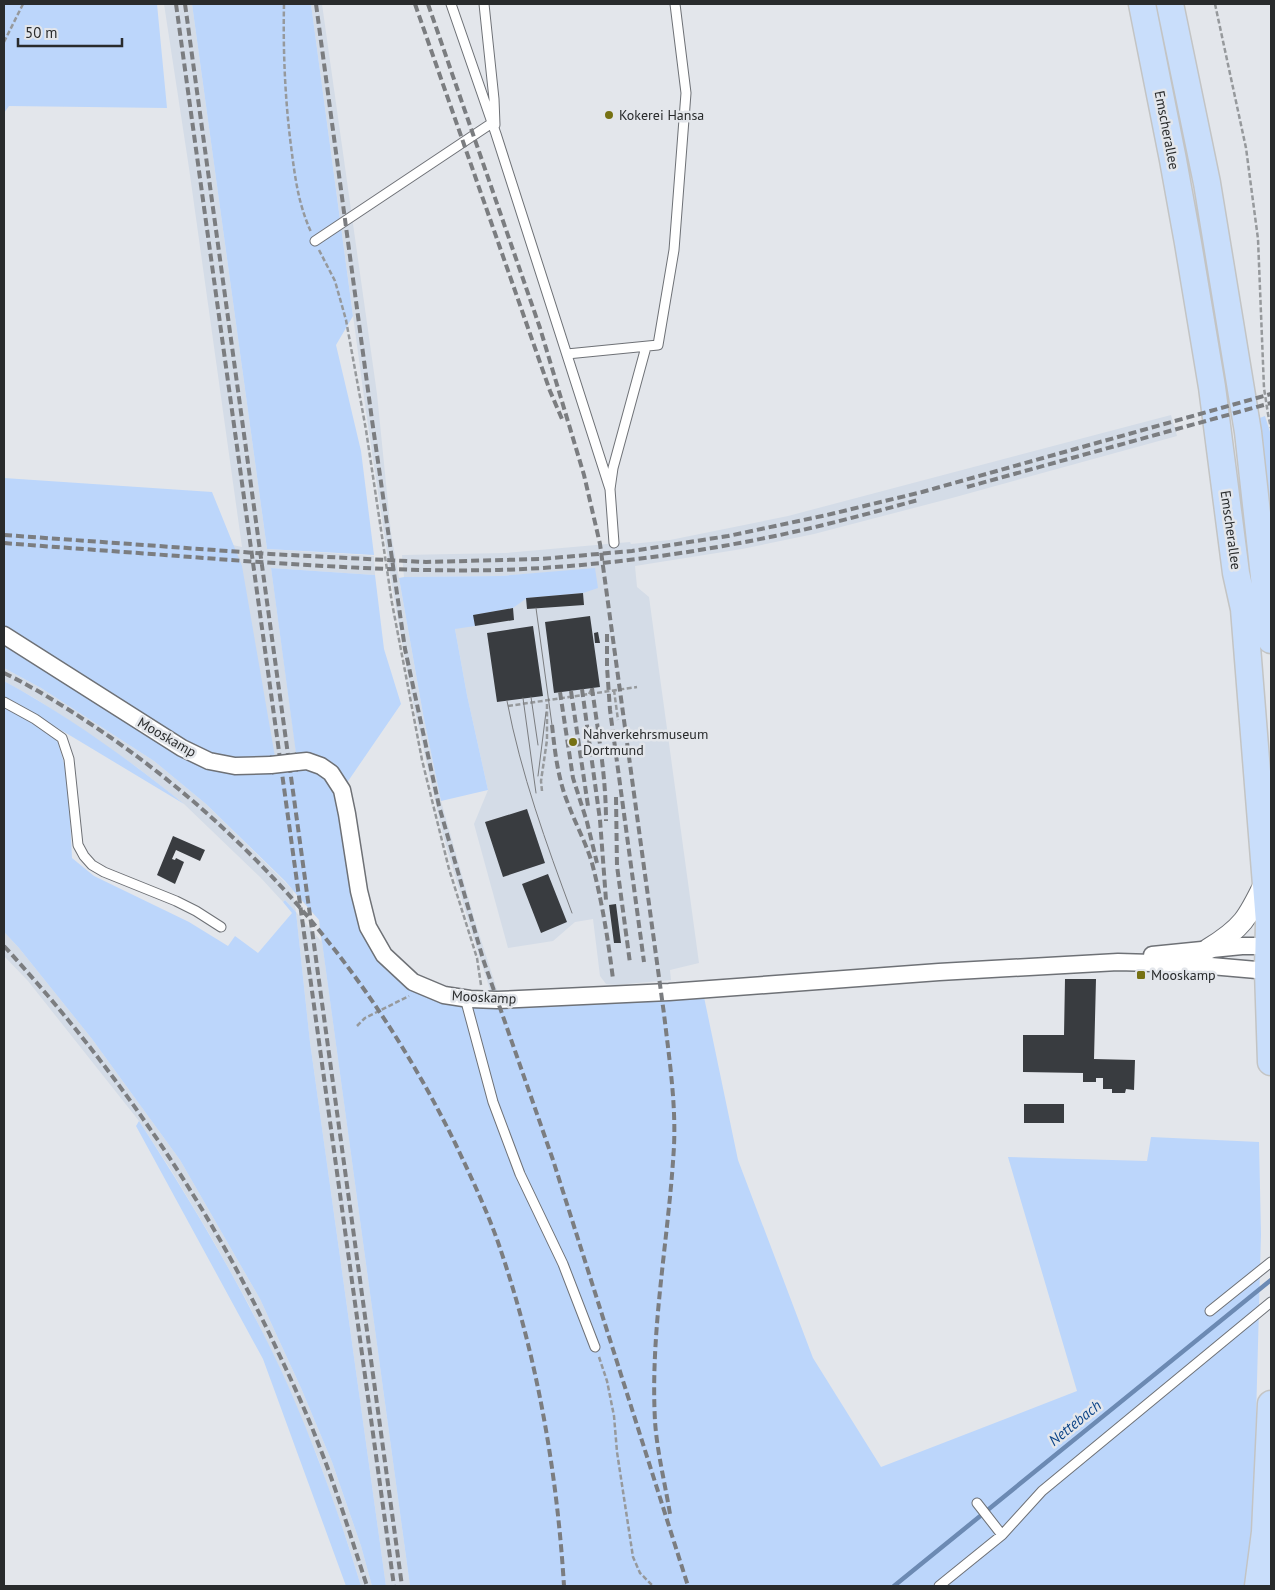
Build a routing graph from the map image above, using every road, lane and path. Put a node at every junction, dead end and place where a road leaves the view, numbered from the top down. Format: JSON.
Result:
{"nodes":[{"id":1,"x":23,"y":4,"type":"edge"},
{"id":2,"x":284,"y":4,"type":"edge"},
{"id":3,"x":451,"y":4,"type":"edge"},
{"id":4,"x":484,"y":4,"type":"edge"},
{"id":5,"x":675,"y":4,"type":"edge"},
{"id":6,"x":1142,"y":4,"type":"edge"},
{"id":7,"x":1170,"y":4,"type":"edge"},
{"id":8,"x":1215,"y":4,"type":"edge"},
{"id":9,"x":4,"y":42,"type":"edge"},
{"id":10,"x":492,"y":124,"type":"junction"},
{"id":11,"x":496,"y":134,"type":"junction"},
{"id":12,"x":315,"y":241,"type":"junction"},
{"id":13,"x":646,"y":347,"type":"junction"},
{"id":14,"x":567,"y":354,"type":"junction"},
{"id":15,"x":1271,"y":428,"type":"edge"},
{"id":16,"x":610,"y":489,"type":"junction"},
{"id":17,"x":614,"y":543,"type":"dead end"},
{"id":18,"x":4,"y":635,"type":"edge"},
{"id":19,"x":1271,"y":640,"type":"edge"},
{"id":20,"x":637,"y":686,"type":"dead end"},
{"id":21,"x":592,"y":688,"type":"dead end"},
{"id":22,"x":614,"y":690,"type":"junction"},
{"id":23,"x":589,"y":694,"type":"junction"},
{"id":24,"x":548,"y":700,"type":"junction"},
{"id":25,"x":4,"y":702,"type":"edge"},
{"id":26,"x":508,"y":706,"type":"dead end"},
{"id":27,"x":618,"y":720,"type":"dead end"},
{"id":28,"x":542,"y":791,"type":"dead end"},
{"id":29,"x":1266,"y":880,"type":"junction"},
{"id":30,"x":221,"y":927,"type":"dead end"},
{"id":31,"x":1208,"y":948,"type":"junction"},
{"id":32,"x":1270,"y":959,"type":"edge"},
{"id":33,"x":1125,"y":962,"type":"junction"},
{"id":34,"x":425,"y":987,"type":"junction"},
{"id":35,"x":464,"y":998,"type":"junction"},
{"id":36,"x":482,"y":999,"type":"junction"},
{"id":37,"x":357,"y":1026,"type":"dead end"},
{"id":38,"x":1271,"y":1062,"type":"edge"},
{"id":39,"x":1271,"y":1262,"type":"edge"},
{"id":40,"x":1271,"y":1302,"type":"edge"},
{"id":41,"x":1210,"y":1311,"type":"dead end"},
{"id":42,"x":595,"y":1347,"type":"joint"},
{"id":43,"x":1271,"y":1404,"type":"edge"},
{"id":44,"x":977,"y":1503,"type":"dead end"},
{"id":45,"x":1002,"y":1535,"type":"junction"},
{"id":46,"x":653,"y":1586,"type":"edge"},
{"id":47,"x":939,"y":1586,"type":"edge"},
{"id":48,"x":1258,"y":1586,"type":"edge"}],
"edges":[{"from":1,"to":9,"type":"path"},
{"from":2,"to":12,"type":"path"},
{"from":3,"to":10,"type":"lane"},
{"from":4,"to":11,"type":"lane"},
{"from":5,"to":13,"type":"lane"},
{"from":6,"to":29,"type":"main road","name":"Emscherallee"},
{"from":7,"to":19,"type":"main road","name":"Emscherallee"},
{"from":8,"to":15,"type":"path"},
{"from":10,"to":11,"type":"lane"},
{"from":10,"to":12,"type":"lane"},
{"from":11,"to":14,"type":"lane"},
{"from":12,"to":36,"type":"path"},
{"from":13,"to":14,"type":"lane"},
{"from":13,"to":16,"type":"lane"},
{"from":14,"to":16,"type":"lane"},
{"from":16,"to":17,"type":"lane"},
{"from":18,"to":34,"type":"street","name":"Mooskamp","bridge":true},
{"from":20,"to":22,"type":"path"},
{"from":21,"to":23,"type":"path"},
{"from":22,"to":23,"type":"path"},
{"from":22,"to":27,"type":"path"},
{"from":23,"to":24,"type":"path"},
{"from":24,"to":26,"type":"path"},
{"from":24,"to":28,"type":"path"},
{"from":25,"to":30,"type":"lane"},
{"from":29,"to":31,"type":"street"},
{"from":29,"to":32,"type":"main road","name":"Emscherallee"},
{"from":31,"to":32,"type":"street","name":"Mooskamp"},
{"from":31,"to":33,"type":"street","name":"Mooskamp"},
{"from":32,"to":33,"type":"street","name":"Mooskamp"},
{"from":32,"to":38,"type":"main road","name":"Emscherallee"},
{"from":33,"to":36,"type":"street","name":"Mooskamp"},
{"from":34,"to":35,"type":"street","name":"Mooskamp"},
{"from":34,"to":37,"type":"path"},
{"from":35,"to":36,"type":"street","name":"Mooskamp"},
{"from":35,"to":42,"type":"lane"},
{"from":39,"to":41,"type":"lane"},
{"from":40,"to":45,"type":"lane"},
{"from":42,"to":46,"type":"path"},
{"from":43,"to":48,"type":"main road"},
{"from":44,"to":45,"type":"lane"},
{"from":45,"to":47,"type":"lane"}]}
